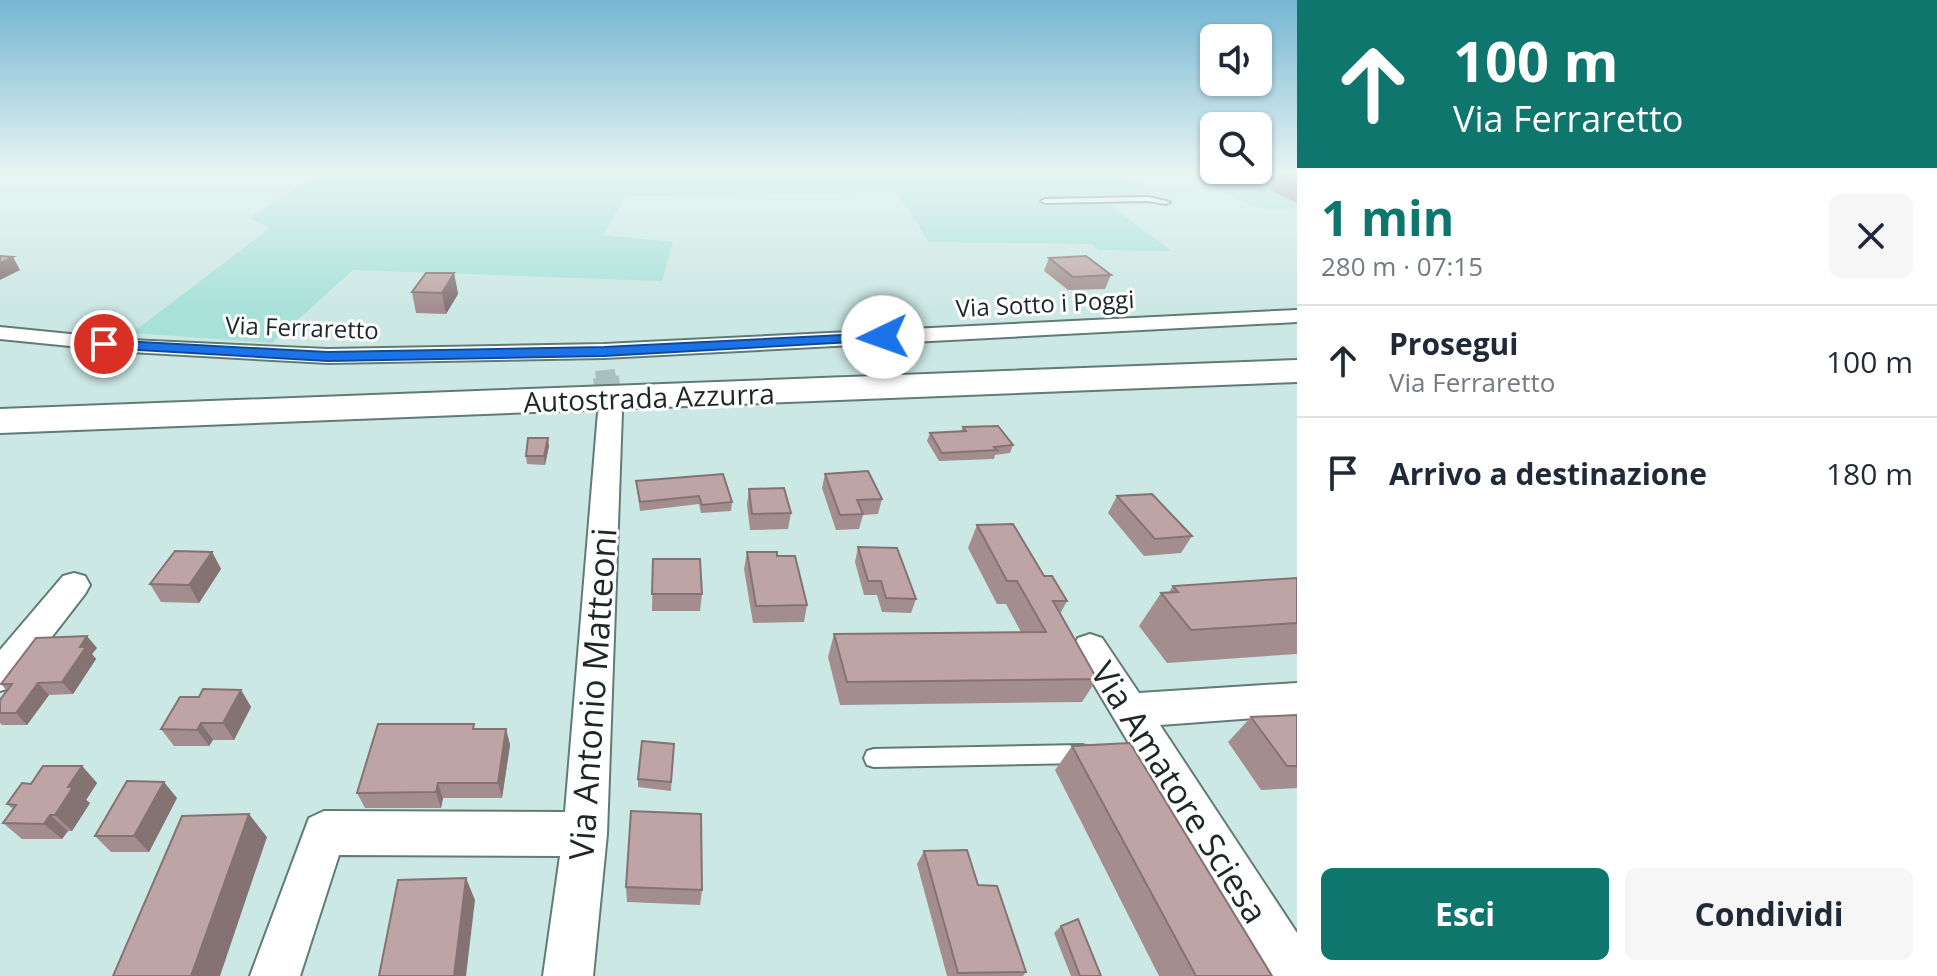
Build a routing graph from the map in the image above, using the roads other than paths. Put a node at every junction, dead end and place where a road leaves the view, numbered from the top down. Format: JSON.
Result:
{"nodes":[{"id":1,"x":1297,"y":316,"type":"edge"},
{"id":2,"x":0,"y":333,"type":"edge"},
{"id":3,"x":1297,"y":356,"type":"edge"},
{"id":4,"x":605,"y":361,"type":"joint"},
{"id":5,"x":1297,"y":371,"type":"edge"},
{"id":6,"x":0,"y":404,"type":"edge"},
{"id":7,"x":610,"y":412,"type":"tunnel mouth"},
{"id":8,"x":0,"y":421,"type":"edge"},
{"id":9,"x":74,"y":585,"type":"dead end"},
{"id":10,"x":1090,"y":648,"type":"dead end"},
{"id":11,"x":0,"y":676,"type":"edge"},
{"id":12,"x":1297,"y":699,"type":"edge"},
{"id":13,"x":1128,"y":710,"type":"junction"},
{"id":14,"x":1108,"y":753,"type":"edge"},
{"id":15,"x":874,"y":758,"type":"dead end"},
{"id":16,"x":585,"y":834,"type":"junction"},
{"id":17,"x":275,"y":976,"type":"edge"},
{"id":18,"x":568,"y":976,"type":"edge"},
{"id":19,"x":1296,"y":976,"type":"edge"}],
"edges":[{"from":1,"to":4,"type":"street","name":"Via Sotto i Poggi"},
{"from":2,"to":4,"type":"street","name":"Via Ferraretto"},
{"from":3,"to":6,"type":"highway","name":"Autostrada Azzurra"},
{"from":5,"to":8,"type":"highway","name":"Autostrada Azzurra"},
{"from":7,"to":16,"type":"street","name":"Via Antonio Matteoni"},
{"from":9,"to":11,"type":"street"},
{"from":10,"to":13,"type":"street","name":"Via Amatore Sciesa"},
{"from":12,"to":13,"type":"street"},
{"from":13,"to":19,"type":"street","name":"Via Amatore Sciesa"},
{"from":14,"to":15,"type":"lane"},
{"from":16,"to":17,"type":"street"},
{"from":16,"to":18,"type":"street","name":"Via Antonio Matteoni"}]}
